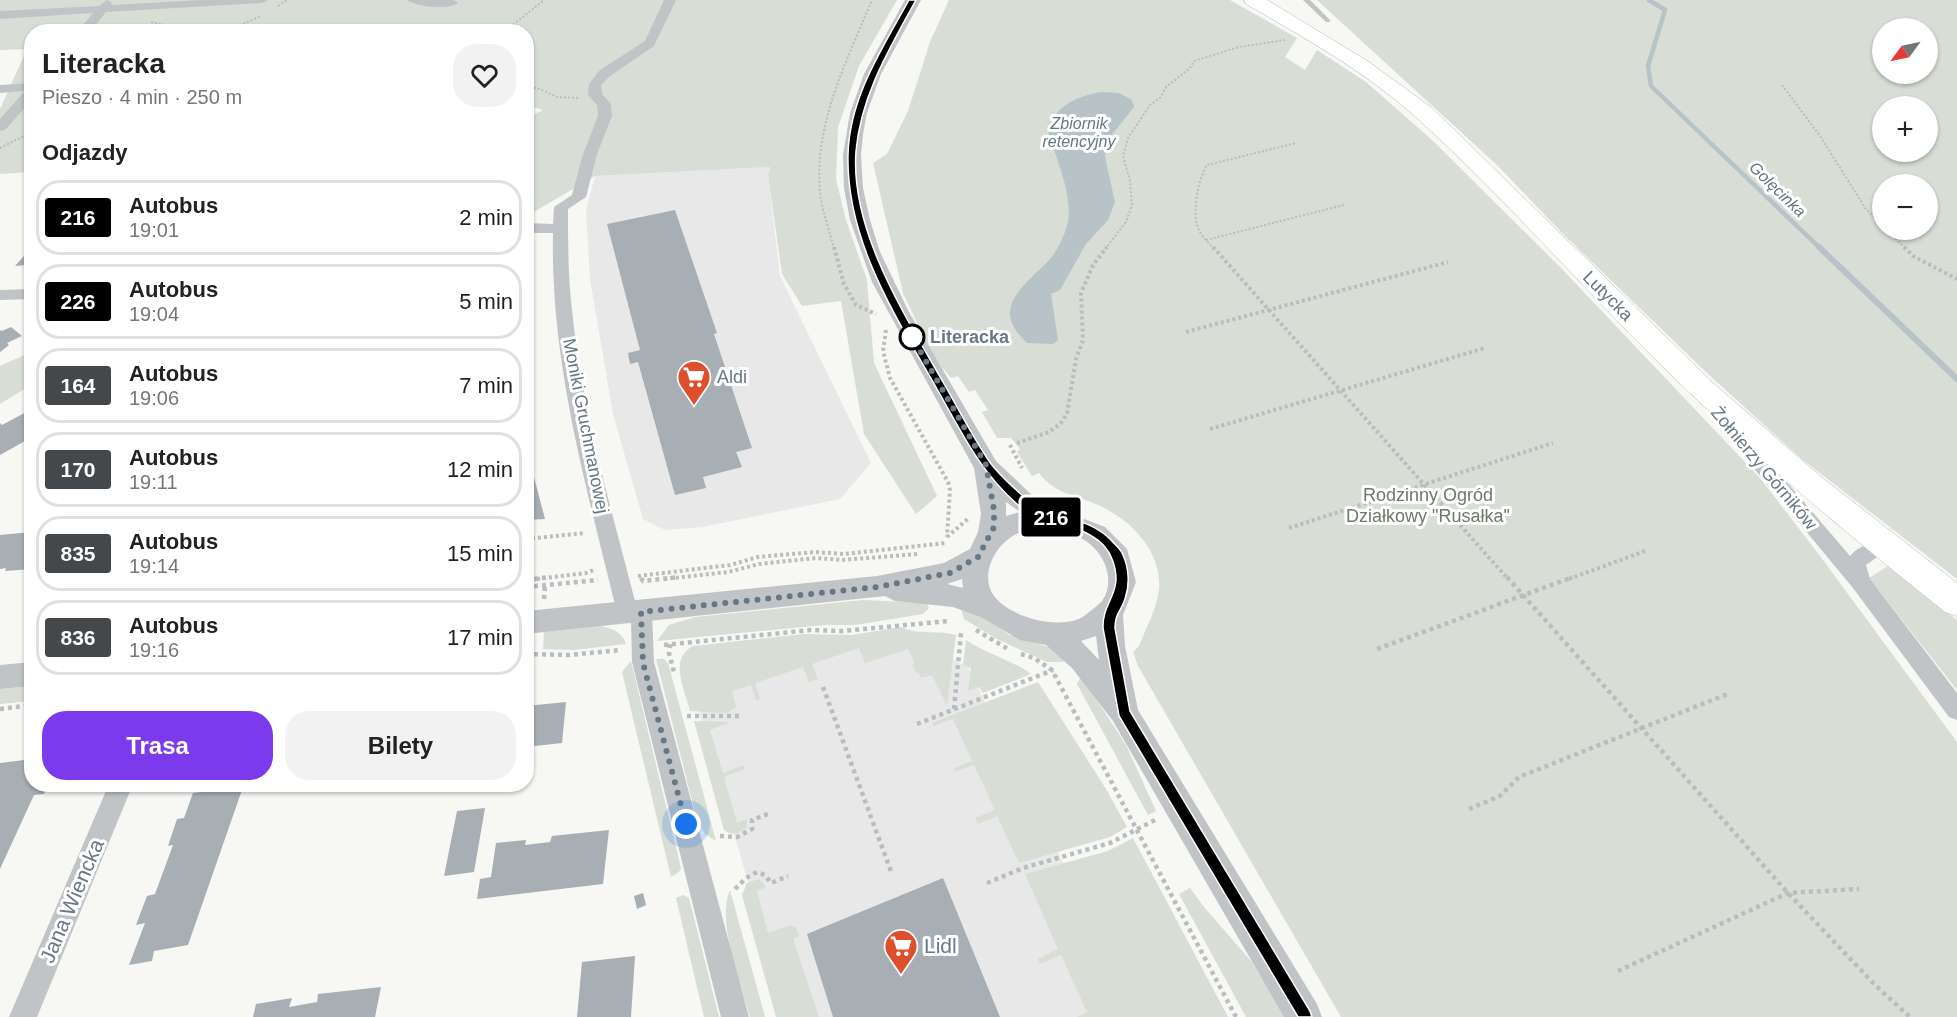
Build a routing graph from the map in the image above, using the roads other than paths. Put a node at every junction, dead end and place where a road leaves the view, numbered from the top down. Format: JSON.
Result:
{"nodes":[{"id":1,"x":262,"y":0,"type":"edge"},
{"id":2,"x":413,"y":0,"type":"edge"},
{"id":3,"x":670,"y":0,"type":"edge"},
{"id":4,"x":913,"y":0,"type":"edge"},
{"id":5,"x":1306,"y":0,"type":"edge"},
{"id":6,"x":1258,"y":1,"type":"edge"},
{"id":7,"x":452,"y":3,"type":"dead end"},
{"id":8,"x":107,"y":5,"type":"edge"},
{"id":9,"x":0,"y":15,"type":"edge"},
{"id":10,"x":1328,"y":21,"type":"dead end"},
{"id":11,"x":90,"y":24,"type":"edge"},
{"id":12,"x":24,"y":88,"type":"edge"},
{"id":13,"x":0,"y":89,"type":"edge"},
{"id":14,"x":24,"y":101,"type":"edge"},
{"id":15,"x":0,"y":127,"type":"edge"},
{"id":16,"x":534,"y":228,"type":"edge"},
{"id":17,"x":560,"y":228,"type":"junction"},
{"id":18,"x":24,"y":294,"type":"edge"},
{"id":19,"x":0,"y":295,"type":"edge"},
{"id":20,"x":1667,"y":356,"type":"junction"},
{"id":21,"x":986,"y":465,"type":"junction"},
{"id":22,"x":1054,"y":518,"type":"junction"},
{"id":23,"x":1890,"y":548,"type":"junction"},
{"id":24,"x":983,"y":549,"type":"junction"},
{"id":25,"x":1860,"y":582,"type":"junction"},
{"id":26,"x":877,"y":587,"type":"junction"},
{"id":27,"x":1957,"y":602,"type":"edge"},
{"id":28,"x":634,"y":612,"type":"junction"},
{"id":29,"x":1109,"y":615,"type":"junction"},
{"id":30,"x":980,"y":618,"type":"junction"},
{"id":31,"x":534,"y":622,"type":"edge"},
{"id":32,"x":1056,"y":637,"type":"junction"},
{"id":33,"x":24,"y":675,"type":"edge"},
{"id":34,"x":0,"y":677,"type":"edge"},
{"id":35,"x":1957,"y":710,"type":"edge"},
{"id":36,"x":1123,"y":712,"type":"junction"},
{"id":37,"x":118,"y":792,"type":"edge"},
{"id":38,"x":23,"y":1017,"type":"edge"},
{"id":39,"x":735,"y":1017,"type":"edge"},
{"id":40,"x":1304,"y":1017,"type":"edge"}],
"edges":[{"from":1,"to":8,"type":"street"},
{"from":2,"to":7,"type":"street"},
{"from":3,"to":17,"type":"street","name":"Moniki Gruchmanowej"},
{"from":4,"to":21,"type":"street"},
{"from":5,"to":10,"type":"lane"},
{"from":6,"to":20,"type":"main road","name":"Lutycka"},
{"from":8,"to":9,"type":"street"},
{"from":8,"to":11,"type":"street"},
{"from":12,"to":13,"type":"street"},
{"from":14,"to":15,"type":"street"},
{"from":16,"to":17,"type":"street"},
{"from":17,"to":28,"type":"street","name":"Moniki Gruchmanowej"},
{"from":18,"to":19,"type":"street"},
{"from":20,"to":23,"type":"main road","name":"Lutycka"},
{"from":20,"to":25,"type":"street","name":"Żołnierzy Górników"},
{"from":21,"to":22,"type":"street"},
{"from":21,"to":24,"type":"street"},
{"from":22,"to":24,"type":"street"},
{"from":22,"to":29,"type":"street"},
{"from":23,"to":25,"type":"street"},
{"from":23,"to":27,"type":"main road","name":"Lutycka"},
{"from":24,"to":26,"type":"street"},
{"from":24,"to":30,"type":"street"},
{"from":25,"to":35,"type":"street","name":"Żołnierzy Górników"},
{"from":26,"to":28,"type":"street"},
{"from":26,"to":30,"type":"street"},
{"from":28,"to":31,"type":"street"},
{"from":28,"to":39,"type":"street","name":"Moniki Gruchmanowej"},
{"from":29,"to":32,"type":"street"},
{"from":29,"to":36,"type":"street"},
{"from":30,"to":32,"type":"street"},
{"from":32,"to":36,"type":"street"},
{"from":33,"to":34,"type":"street"},
{"from":36,"to":40,"type":"street"},
{"from":37,"to":38,"type":"street","name":"Jana Wiencka"}]}
